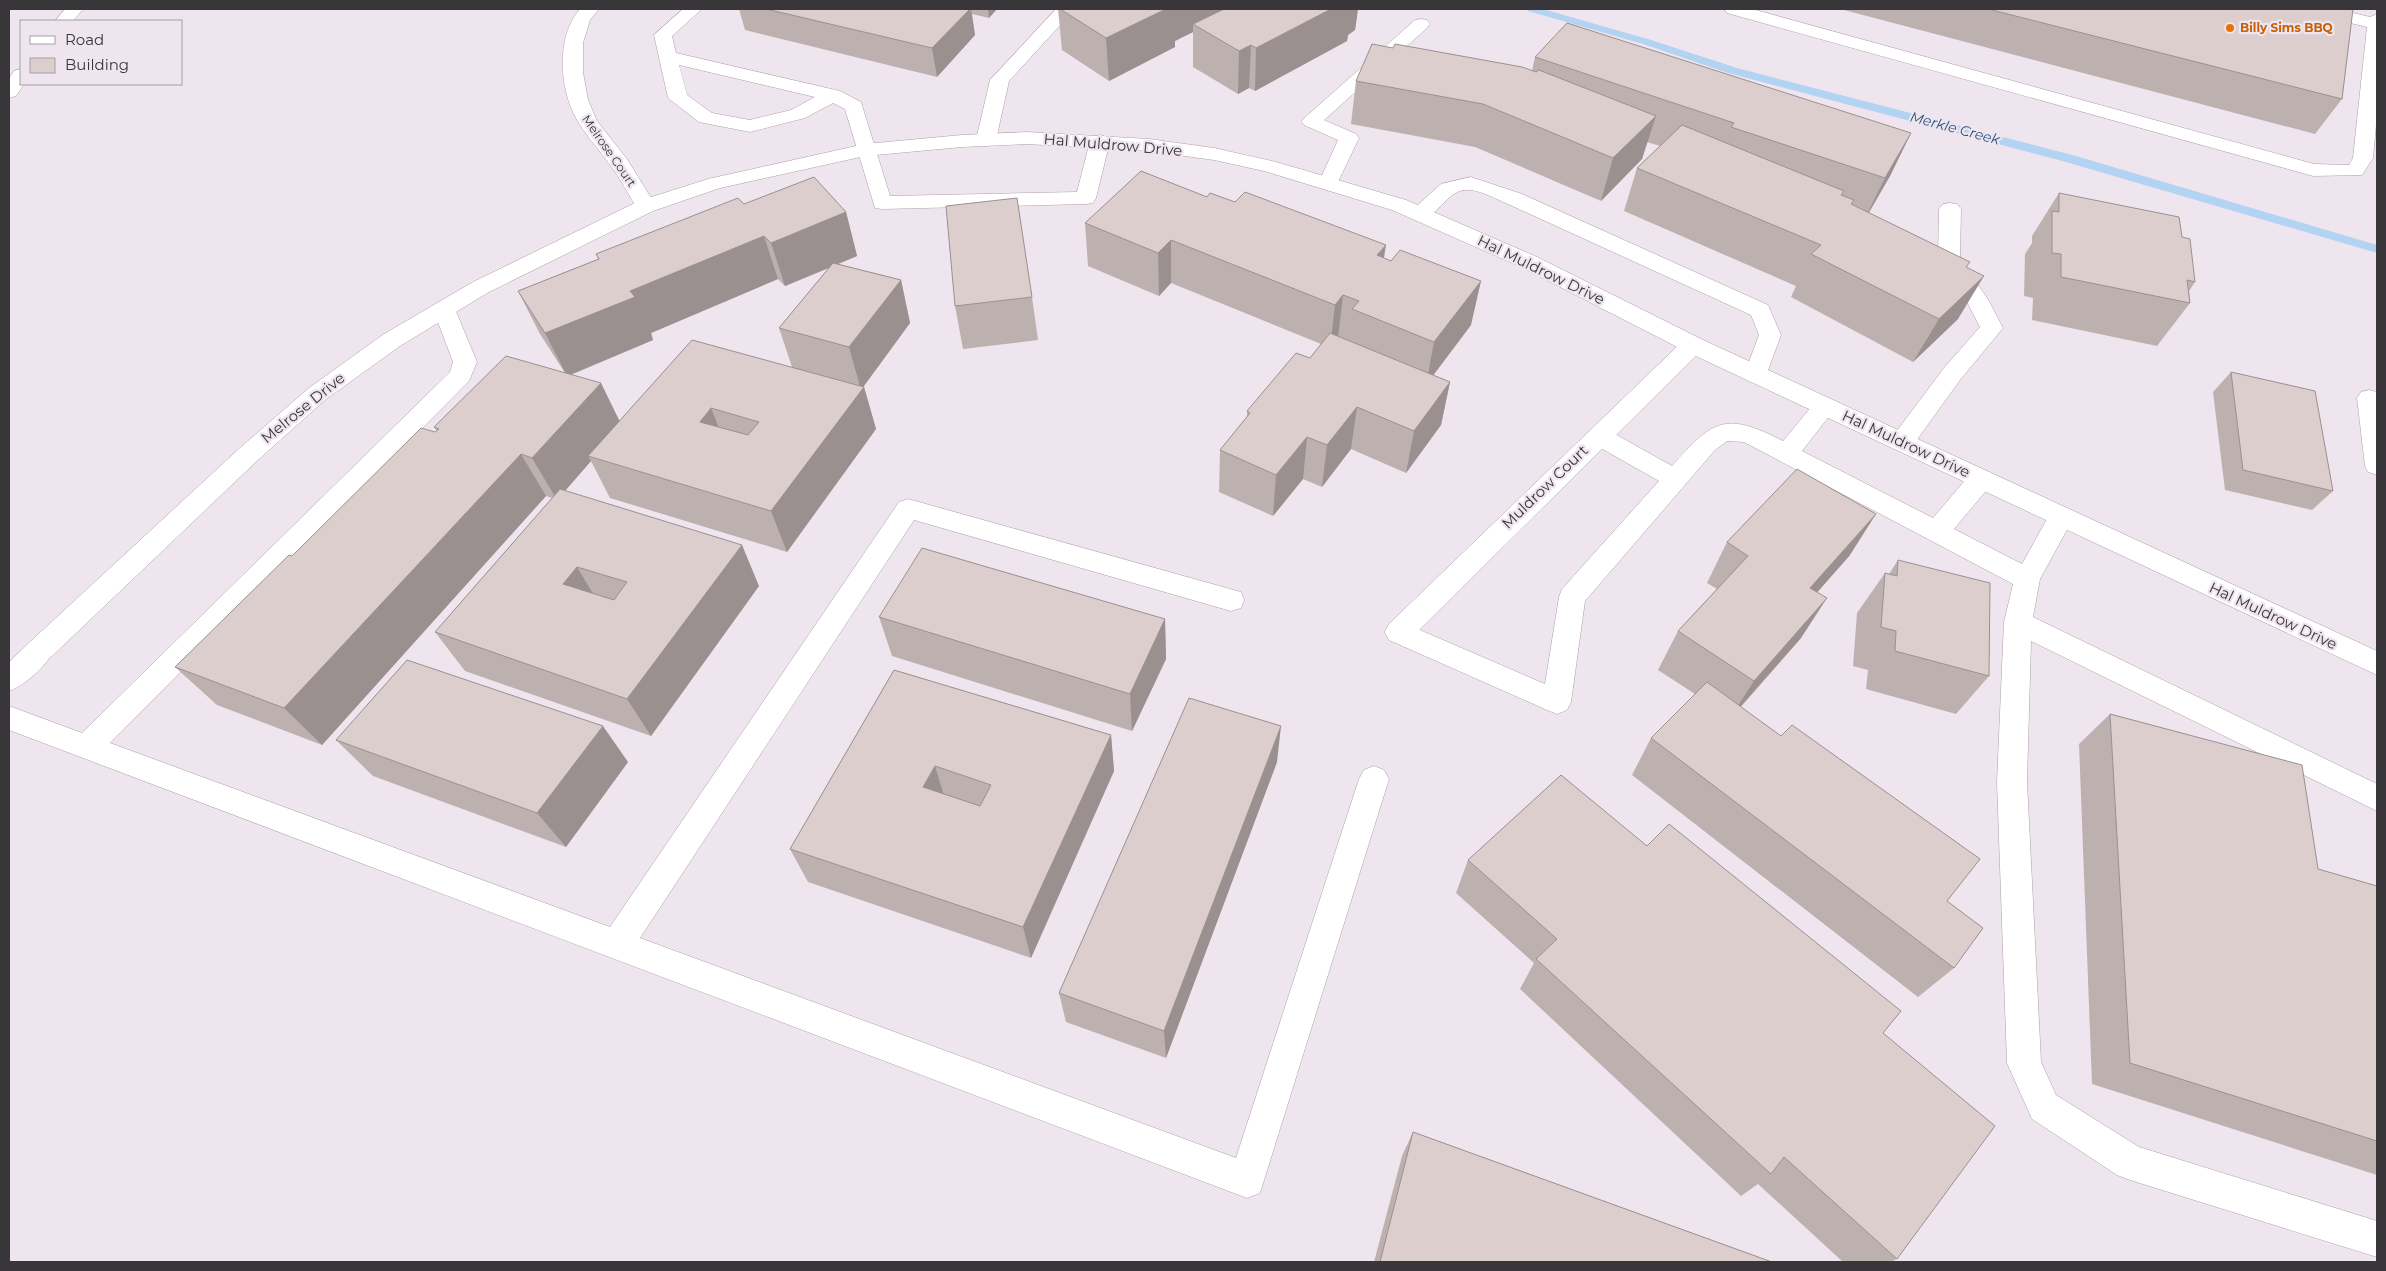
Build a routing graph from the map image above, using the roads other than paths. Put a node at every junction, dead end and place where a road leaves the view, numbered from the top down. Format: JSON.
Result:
{"nodes":[{"id":1,"x":74,"y":9,"type":"edge"},
{"id":2,"x":590,"y":9,"type":"edge"},
{"id":3,"x":693,"y":9,"type":"edge"},
{"id":4,"x":1066,"y":9,"type":"edge"},
{"id":5,"x":1733,"y":9,"type":"edge"},
{"id":6,"x":2315,"y":9,"type":"edge"},
{"id":7,"x":65,"y":20,"type":"edge"},
{"id":8,"x":2376,"y":22,"type":"edge"},
{"id":9,"x":1421,"y":24,"type":"dead end"},
{"id":10,"x":667,"y":57,"type":"junction"},
{"id":11,"x":20,"y":76,"type":"edge"},
{"id":12,"x":9,"y":92,"type":"edge"},
{"id":13,"x":833,"y":95,"type":"junction"},
{"id":14,"x":986,"y":140,"type":"junction"},
{"id":15,"x":1100,"y":141,"type":"junction"},
{"id":16,"x":865,"y":150,"type":"junction"},
{"id":17,"x":1329,"y":182,"type":"junction"},
{"id":18,"x":646,"y":206,"type":"junction"},
{"id":19,"x":1950,"y":209,"type":"dead end"},
{"id":20,"x":1420,"y":213,"type":"junction"},
{"id":21,"x":444,"y":309,"type":"junction"},
{"id":22,"x":1693,"y":345,"type":"junction"},
{"id":23,"x":1756,"y":375,"type":"junction"},
{"id":24,"x":2369,"y":398,"type":"dead end"},
{"id":25,"x":1825,"y":406,"type":"junction"},
{"id":26,"x":1599,"y":436,"type":"junction"},
{"id":27,"x":1902,"y":442,"type":"junction"},
{"id":28,"x":1786,"y":454,"type":"junction"},
{"id":29,"x":2377,"y":466,"type":"edge"},
{"id":30,"x":1675,"y":479,"type":"junction"},
{"id":31,"x":1981,"y":479,"type":"junction"},
{"id":32,"x":2061,"y":517,"type":"junction"},
{"id":33,"x":1936,"y":532,"type":"junction"},
{"id":34,"x":2027,"y":579,"type":"junction"},
{"id":35,"x":1231,"y":600,"type":"dead end"},
{"id":36,"x":2018,"y":622,"type":"junction"},
{"id":37,"x":2377,"y":664,"type":"edge"},
{"id":38,"x":9,"y":679,"type":"edge"},
{"id":39,"x":9,"y":718,"type":"edge"},
{"id":40,"x":87,"y":747,"type":"junction"},
{"id":41,"x":1374,"y":779,"type":"dead end"},
{"id":42,"x":2377,"y":798,"type":"edge"},
{"id":43,"x":617,"y":945,"type":"junction"},
{"id":44,"x":2377,"y":1239,"type":"edge"}],
"edges":[{"from":1,"to":7,"type":"street"},
{"from":2,"to":18,"type":"street","name":"Melrose Court"},
{"from":3,"to":10,"type":"street"},
{"from":4,"to":14,"type":"street"},
{"from":5,"to":8,"type":"street"},
{"from":6,"to":8,"type":"street"},
{"from":9,"to":17,"type":"street"},
{"from":10,"to":13,"type":"street"},
{"from":10,"to":13,"type":"street"},
{"from":11,"to":12,"type":"street"},
{"from":13,"to":16,"type":"street"},
{"from":14,"to":15,"type":"street","name":"Hal Muldrow Drive"},
{"from":14,"to":16,"type":"street","name":"Hal Muldrow Drive"},
{"from":15,"to":16,"type":"street"},
{"from":15,"to":17,"type":"street","name":"Hal Muldrow Drive"},
{"from":16,"to":18,"type":"street","name":"Hal Muldrow Drive"},
{"from":17,"to":20,"type":"street","name":"Hal Muldrow Drive"},
{"from":18,"to":21,"type":"street","name":"Melrose Drive"},
{"from":19,"to":27,"type":"street"},
{"from":20,"to":22,"type":"street","name":"Hal Muldrow Drive"},
{"from":20,"to":23,"type":"street"},
{"from":21,"to":38,"type":"street","name":"Melrose Drive"},
{"from":21,"to":40,"type":"street"},
{"from":22,"to":23,"type":"street","name":"Hal Muldrow Drive"},
{"from":22,"to":26,"type":"street","name":"Muldrow Court"},
{"from":23,"to":25,"type":"street","name":"Hal Muldrow Drive"},
{"from":24,"to":29,"type":"street"},
{"from":25,"to":27,"type":"street","name":"Hal Muldrow Drive"},
{"from":25,"to":28,"type":"street"},
{"from":26,"to":30,"type":"street"},
{"from":26,"to":30,"type":"street","name":"Muldrow Court"},
{"from":27,"to":31,"type":"street","name":"Hal Muldrow Drive"},
{"from":28,"to":30,"type":"street"},
{"from":28,"to":33,"type":"street"},
{"from":31,"to":32,"type":"street","name":"Hal Muldrow Drive"},
{"from":31,"to":33,"type":"street"},
{"from":32,"to":34,"type":"street"},
{"from":32,"to":37,"type":"street","name":"Hal Muldrow Drive"},
{"from":33,"to":34,"type":"street"},
{"from":34,"to":36,"type":"street"},
{"from":35,"to":43,"type":"street"},
{"from":36,"to":42,"type":"street"},
{"from":36,"to":44,"type":"street"},
{"from":39,"to":40,"type":"street"},
{"from":40,"to":43,"type":"street"},
{"from":41,"to":43,"type":"street"}]}
